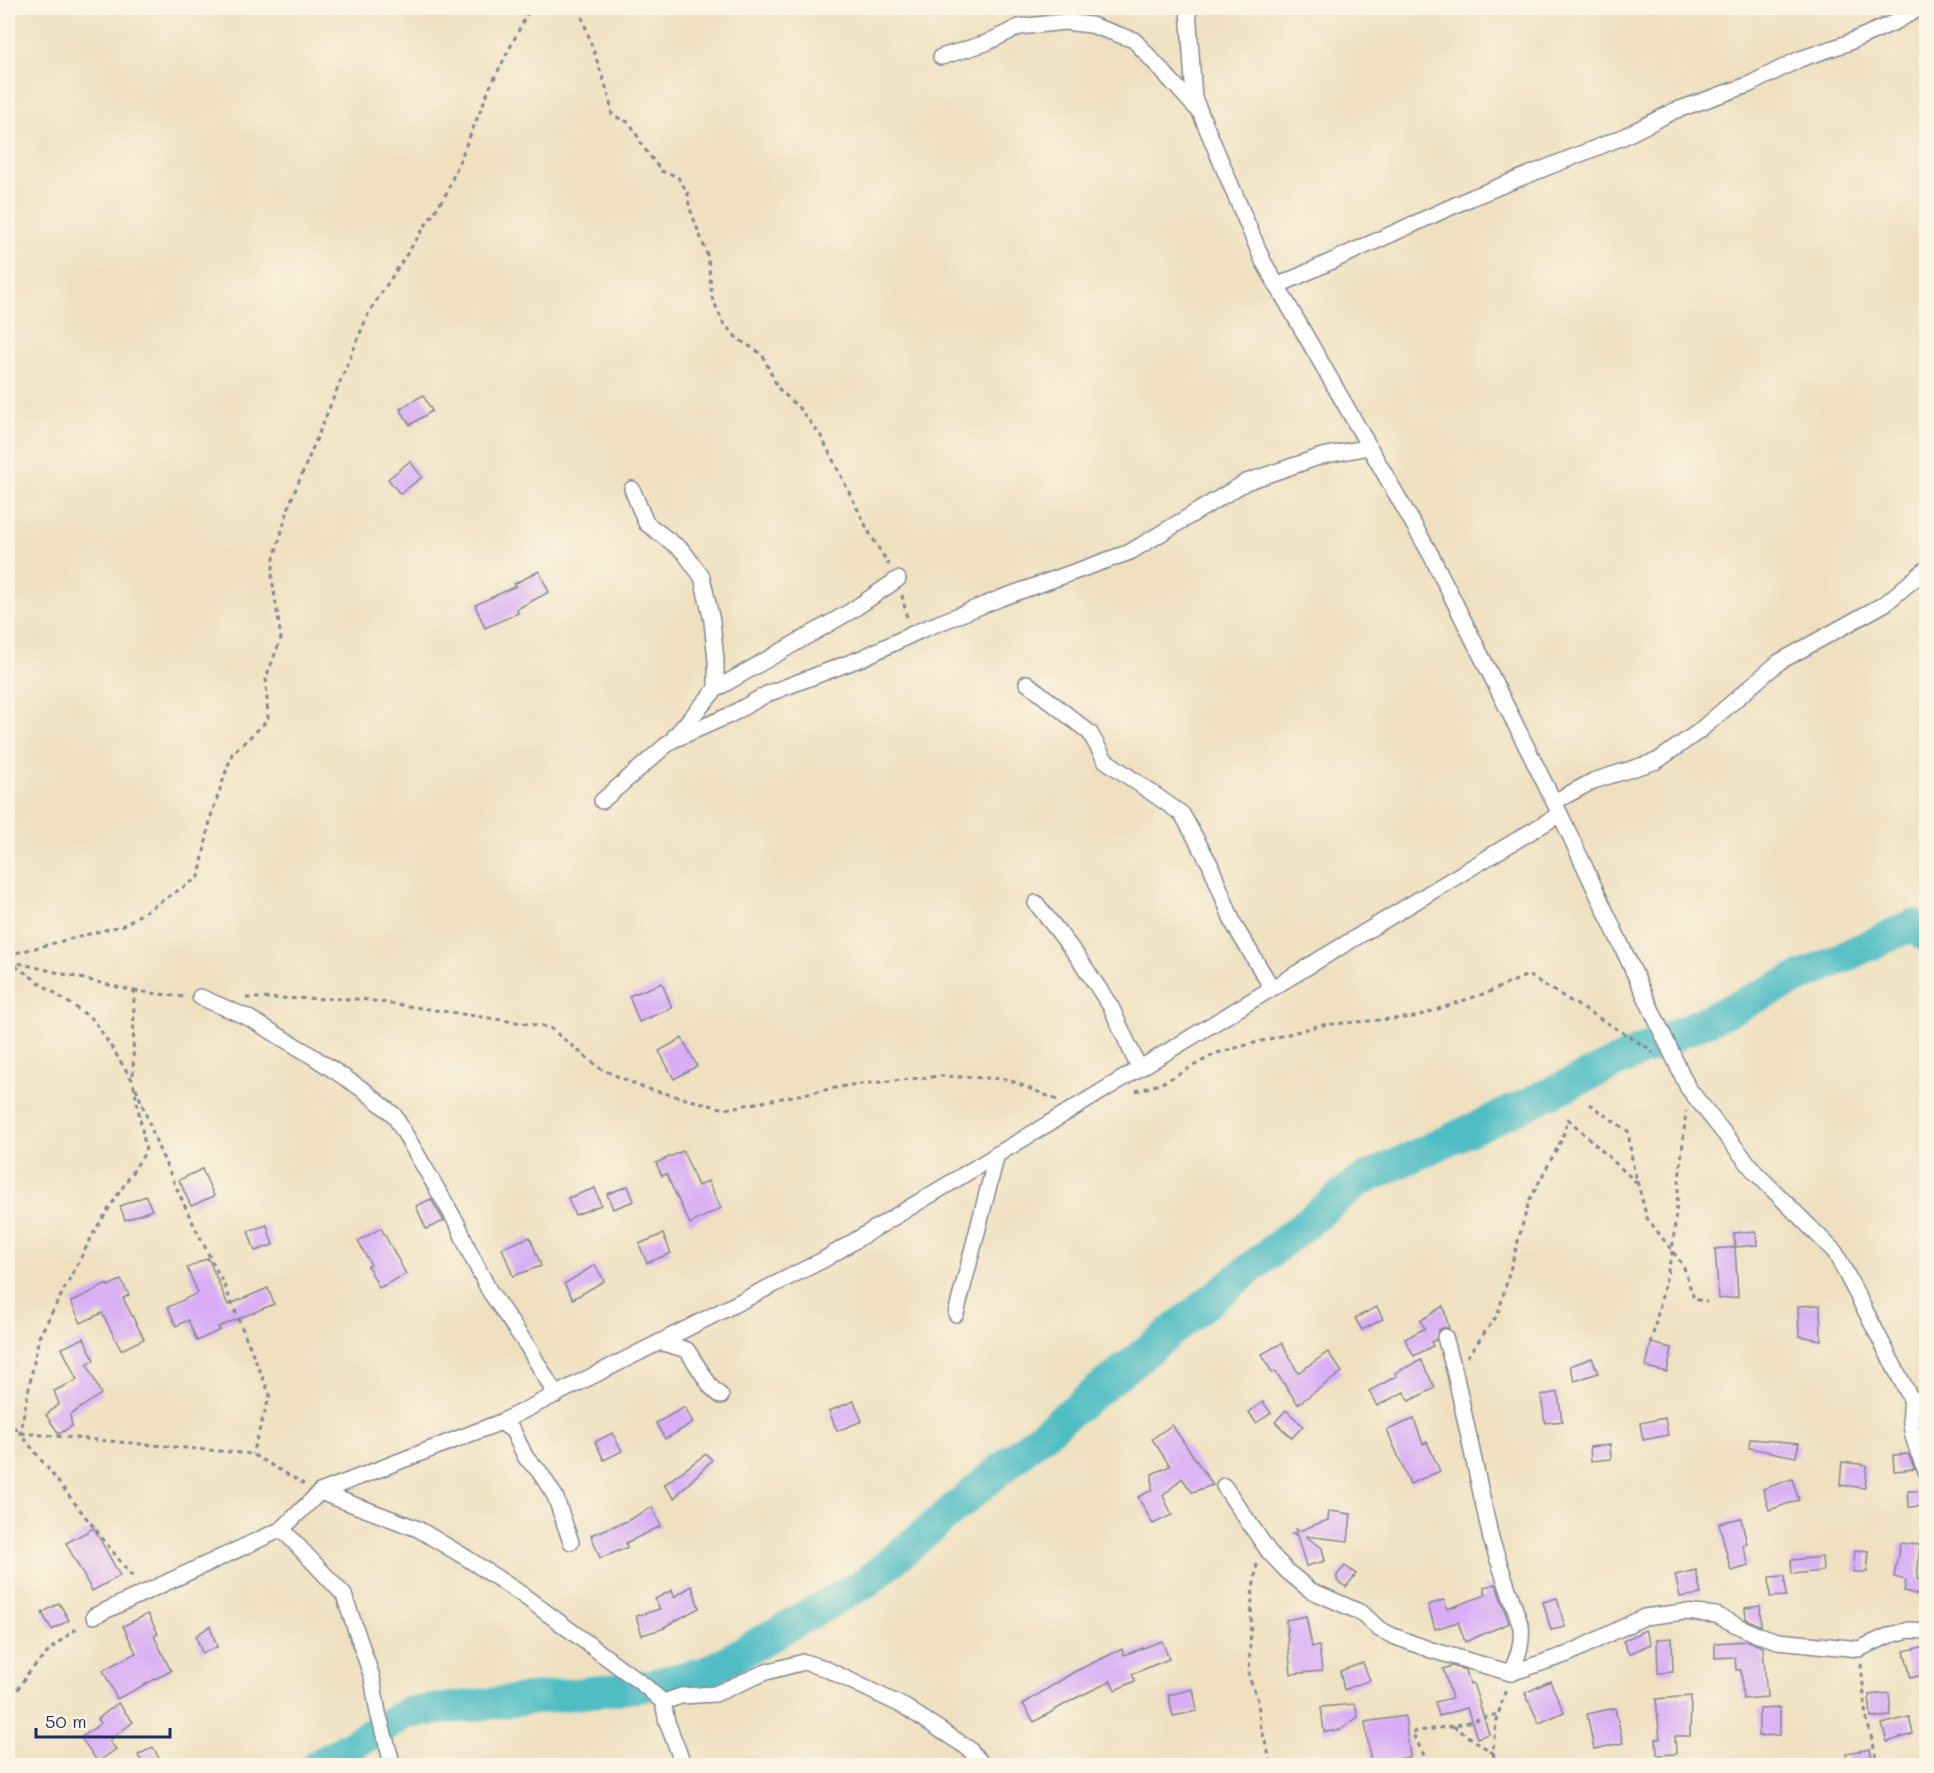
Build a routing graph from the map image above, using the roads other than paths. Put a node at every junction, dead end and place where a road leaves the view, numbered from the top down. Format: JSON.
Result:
{"nodes":[{"id":1,"x":1188,"y":8,"type":"edge"},
{"id":2,"x":1920,"y":8,"type":"edge"},
{"id":3,"x":941,"y":57,"type":"dead end"},
{"id":4,"x":1200,"y":112,"type":"junction"},
{"id":5,"x":1277,"y":286,"type":"junction"},
{"id":6,"x":1369,"y":447,"type":"junction"},
{"id":7,"x":632,"y":489,"type":"dead end"},
{"id":8,"x":1926,"y":569,"type":"edge"},
{"id":9,"x":898,"y":579,"type":"road end"},
{"id":10,"x":1028,"y":683,"type":"dead end"},
{"id":11,"x":716,"y":689,"type":"junction"},
{"id":12,"x":671,"y":741,"type":"junction"},
{"id":13,"x":602,"y":801,"type":"dead end"},
{"id":14,"x":1557,"y":808,"type":"junction"},
{"id":15,"x":1036,"y":903,"type":"dead end"},
{"id":16,"x":1272,"y":988,"type":"junction"},
{"id":17,"x":200,"y":997,"type":"road end"},
{"id":18,"x":1139,"y":1068,"type":"junction"},
{"id":19,"x":997,"y":1154,"type":"junction"},
{"id":20,"x":956,"y":1314,"type":"dead end"},
{"id":21,"x":1445,"y":1337,"type":"dead end"},
{"id":22,"x":660,"y":1342,"type":"junction"},
{"id":23,"x":556,"y":1395,"type":"junction"},
{"id":24,"x":722,"y":1396,"type":"dead end"},
{"id":25,"x":1919,"y":1399,"type":"edge"},
{"id":26,"x":501,"y":1422,"type":"junction"},
{"id":27,"x":1926,"y":1471,"type":"edge"},
{"id":28,"x":1224,"y":1486,"type":"dead end"},
{"id":29,"x":320,"y":1492,"type":"junction"},
{"id":30,"x":282,"y":1529,"type":"junction"},
{"id":31,"x":571,"y":1542,"type":"dead end"},
{"id":32,"x":94,"y":1616,"type":"road end"},
{"id":33,"x":1926,"y":1631,"type":"edge"},
{"id":34,"x":1511,"y":1673,"type":"junction"},
{"id":35,"x":663,"y":1702,"type":"junction"},
{"id":36,"x":393,"y":1766,"type":"edge"},
{"id":37,"x":684,"y":1766,"type":"edge"},
{"id":38,"x":984,"y":1766,"type":"edge"}],
"edges":[{"from":1,"to":4,"type":"street"},
{"from":2,"to":5,"type":"street"},
{"from":3,"to":4,"type":"street"},
{"from":4,"to":5,"type":"street"},
{"from":5,"to":6,"type":"street"},
{"from":6,"to":12,"type":"street"},
{"from":6,"to":14,"type":"street"},
{"from":7,"to":11,"type":"street"},
{"from":8,"to":14,"type":"street"},
{"from":9,"to":11,"type":"street"},
{"from":10,"to":16,"type":"street"},
{"from":11,"to":12,"type":"street"},
{"from":12,"to":13,"type":"street"},
{"from":14,"to":16,"type":"street"},
{"from":14,"to":25,"type":"street"},
{"from":15,"to":18,"type":"street"},
{"from":16,"to":18,"type":"street"},
{"from":17,"to":23,"type":"street"},
{"from":18,"to":19,"type":"street"},
{"from":19,"to":20,"type":"street"},
{"from":19,"to":22,"type":"street"},
{"from":21,"to":34,"type":"street"},
{"from":22,"to":23,"type":"street"},
{"from":22,"to":24,"type":"street"},
{"from":23,"to":26,"type":"street"},
{"from":25,"to":27,"type":"street"},
{"from":26,"to":29,"type":"street"},
{"from":26,"to":31,"type":"street"},
{"from":28,"to":34,"type":"street"},
{"from":29,"to":30,"type":"street"},
{"from":29,"to":35,"type":"street"},
{"from":30,"to":32,"type":"street"},
{"from":30,"to":36,"type":"street"},
{"from":33,"to":34,"type":"street"},
{"from":35,"to":37,"type":"street"},
{"from":35,"to":38,"type":"street"}]}
